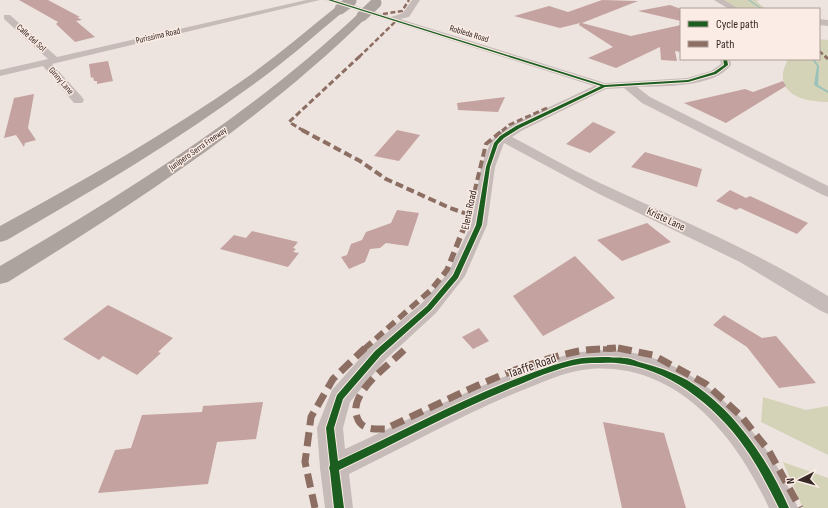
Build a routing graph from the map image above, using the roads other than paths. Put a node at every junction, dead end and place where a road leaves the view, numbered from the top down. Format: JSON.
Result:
{"nodes":[{"id":1,"x":316,"y":0,"type":"edge"},
{"id":2,"x":416,"y":0,"type":"edge"},
{"id":3,"x":718,"y":0,"type":"edge"},
{"id":4,"x":342,"y":2,"type":"edge"},
{"id":5,"x":378,"y":2,"type":"edge"},
{"id":6,"x":733,"y":8,"type":"edge"},
{"id":7,"x":7,"y":17,"type":"dead end"},
{"id":8,"x":393,"y":19,"type":"junction"},
{"id":9,"x":725,"y":60,"type":"edge"},
{"id":10,"x":50,"y":61,"type":"junction"},
{"id":11,"x":0,"y":73,"type":"edge"},
{"id":12,"x":626,"y":84,"type":"junction"},
{"id":13,"x":604,"y":86,"type":"junction"},
{"id":14,"x":78,"y":100,"type":"dead end"},
{"id":15,"x":502,"y":137,"type":"junction"},
{"id":16,"x":828,"y":192,"type":"edge"},
{"id":17,"x":0,"y":235,"type":"edge"},
{"id":18,"x":0,"y":276,"type":"edge"},
{"id":19,"x":828,"y":306,"type":"edge"},
{"id":20,"x":333,"y":468,"type":"junction"},
{"id":21,"x":339,"y":508,"type":"edge"},
{"id":22,"x":784,"y":508,"type":"edge"}],
"edges":[{"from":1,"to":10,"type":"street","name":"Purissima Road"},
{"from":2,"to":8,"type":"street"},
{"from":3,"to":6,"type":"street"},
{"from":4,"to":8,"type":"street","name":"Robleda Road"},
{"from":4,"to":17,"type":"highway"},
{"from":5,"to":18,"type":"highway","name":"Junipero Serra Freeway","bridge":true},
{"from":7,"to":10,"type":"street","name":"Calle del Sol"},
{"from":8,"to":13,"type":"street","name":"Robleda Road"},
{"from":9,"to":12,"type":"street","name":"Elena Road"},
{"from":10,"to":11,"type":"street","name":"Purissima Road"},
{"from":10,"to":14,"type":"street","name":"Ginny Lane"},
{"from":12,"to":13,"type":"street","name":"Elena Road"},
{"from":12,"to":16,"type":"street"},
{"from":13,"to":15,"type":"street","name":"Elena Road"},
{"from":15,"to":19,"type":"street","name":"Kriste Lane"},
{"from":15,"to":20,"type":"street","name":"Elena Road"},
{"from":20,"to":21,"type":"street","name":"Elena Road"},
{"from":20,"to":22,"type":"street","name":"Taaffe Road"}]}
